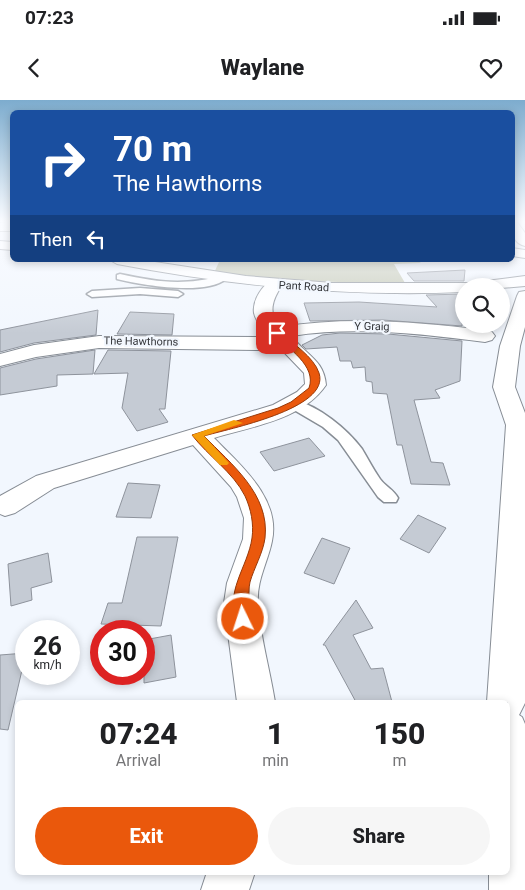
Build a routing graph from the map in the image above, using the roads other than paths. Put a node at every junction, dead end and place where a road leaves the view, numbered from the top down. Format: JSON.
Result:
{"nodes":[{"id":1,"x":127,"y":262,"type":"edge"},
{"id":2,"x":120,"y":277,"type":"dead end"},
{"id":3,"x":221,"y":279,"type":"junction"},
{"id":4,"x":525,"y":281,"type":"edge"},
{"id":5,"x":510,"y":283,"type":"edge"},
{"id":6,"x":160,"y":285,"type":"junction"},
{"id":7,"x":274,"y":285,"type":"junction"},
{"id":8,"x":455,"y":287,"type":"edge"},
{"id":9,"x":140,"y":292,"type":"junction"},
{"id":10,"x":92,"y":294,"type":"dead end"},
{"id":11,"x":178,"y":294,"type":"dead end"},
{"id":12,"x":525,"y":296,"type":"edge"},
{"id":13,"x":455,"y":330,"type":"edge"},
{"id":14,"x":281,"y":337,"type":"junction"},
{"id":15,"x":0,"y":360,"type":"edge"},
{"id":16,"x":294,"y":404,"type":"junction"},
{"id":17,"x":197,"y":435,"type":"junction"},
{"id":18,"x":390,"y":498,"type":"dead end"},
{"id":19,"x":5,"y":506,"type":"dead end"},
{"id":20,"x":256,"y":700,"type":"edge"},
{"id":21,"x":506,"y":700,"type":"edge"},
{"id":22,"x":510,"y":795,"type":"edge"},
{"id":23,"x":230,"y":875,"type":"edge"},
{"id":24,"x":225,"y":890,"type":"edge"},
{"id":25,"x":513,"y":890,"type":"edge"}],
"edges":[{"from":1,"to":3,"type":"street","name":"Pant Road"},
{"from":2,"to":6,"type":"lane"},
{"from":3,"to":6,"type":"lane"},
{"from":3,"to":7,"type":"street","name":"Pant Road"},
{"from":4,"to":5,"type":"street"},
{"from":6,"to":9,"type":"lane"},
{"from":7,"to":8,"type":"street","name":"Pant Road"},
{"from":7,"to":14,"type":"street"},
{"from":9,"to":10,"type":"lane"},
{"from":9,"to":11,"type":"lane"},
{"from":12,"to":21,"type":"street"},
{"from":13,"to":14,"type":"street","name":"Y Graig"},
{"from":14,"to":15,"type":"street","name":"The Hawthorns"},
{"from":14,"to":16,"type":"street"},
{"from":16,"to":17,"type":"street"},
{"from":16,"to":18,"type":"lane"},
{"from":17,"to":19,"type":"street"},
{"from":17,"to":20,"type":"street"},
{"from":22,"to":25,"type":"street"},
{"from":23,"to":24,"type":"street"}]}
